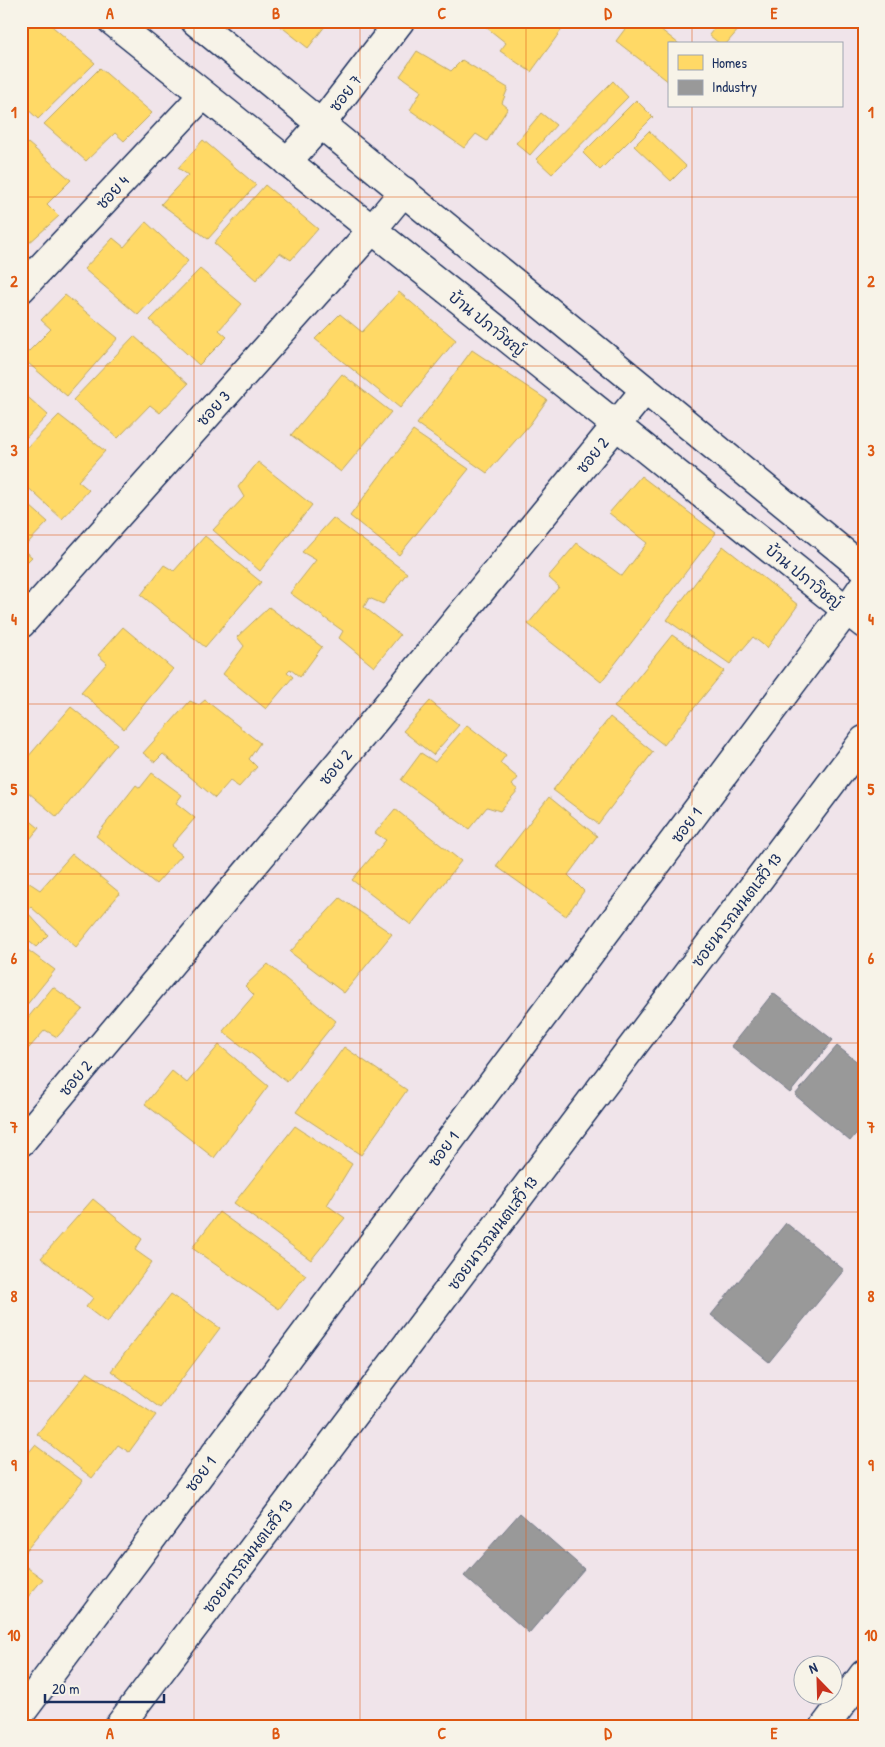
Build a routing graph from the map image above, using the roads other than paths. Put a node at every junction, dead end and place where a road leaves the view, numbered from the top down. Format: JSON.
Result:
{"nodes":[{"id":1,"x":112,"y":21,"type":"edge"},
{"id":2,"x":196,"y":21,"type":"edge"},
{"id":3,"x":400,"y":21,"type":"edge"},
{"id":4,"x":204,"y":95,"type":"junction"},
{"id":5,"x":321,"y":124,"type":"junction"},
{"id":6,"x":287,"y":162,"type":"junction"},
{"id":7,"x":404,"y":191,"type":"junction"},
{"id":8,"x":372,"y":230,"type":"junction"},
{"id":9,"x":21,"y":289,"type":"edge"},
{"id":10,"x":645,"y":390,"type":"junction"},
{"id":11,"x":616,"y":426,"type":"junction"},
{"id":12,"x":864,"y":569,"type":"edge"},
{"id":13,"x":864,"y":585,"type":"edge"},
{"id":14,"x":855,"y":617,"type":"edge"},
{"id":15,"x":21,"y":624,"type":"edge"},
{"id":16,"x":864,"y":740,"type":"edge"},
{"id":17,"x":21,"y":1142,"type":"edge"},
{"id":18,"x":864,"y":1674,"type":"edge"},
{"id":19,"x":21,"y":1713,"type":"edge"},
{"id":20,"x":119,"y":1726,"type":"edge"},
{"id":21,"x":825,"y":1726,"type":"edge"}],
"edges":[{"from":1,"to":4,"type":"street","name":"บ้าน ปภาวิชญ์"},
{"from":2,"to":5,"type":"street"},
{"from":3,"to":5,"type":"street","name":"ซอย 7"},
{"from":4,"to":6,"type":"street","name":"บ้าน ปภาวิชญ์"},
{"from":4,"to":9,"type":"street","name":"ซอย 4"},
{"from":5,"to":6,"type":"street","name":"ซอย 7"},
{"from":5,"to":7,"type":"street"},
{"from":6,"to":8,"type":"street","name":"บ้าน ปภาวิชญ์"},
{"from":7,"to":8,"type":"street","name":"ซอย 3"},
{"from":7,"to":10,"type":"street"},
{"from":8,"to":11,"type":"street","name":"บ้าน ปภาวิชญ์"},
{"from":8,"to":15,"type":"street","name":"ซอย 3"},
{"from":10,"to":11,"type":"street","name":"ซอย 2"},
{"from":10,"to":12,"type":"street"},
{"from":11,"to":14,"type":"street","name":"บ้าน ปภาวิชญ์"},
{"from":11,"to":17,"type":"street","name":"ซอย 2"},
{"from":13,"to":14,"type":"street","name":"ซอย 1"},
{"from":14,"to":19,"type":"street","name":"ซอย 1"},
{"from":16,"to":20,"type":"street","name":"ซอยนารถมนตเสวี 13"},
{"from":18,"to":21,"type":"street"}]}
